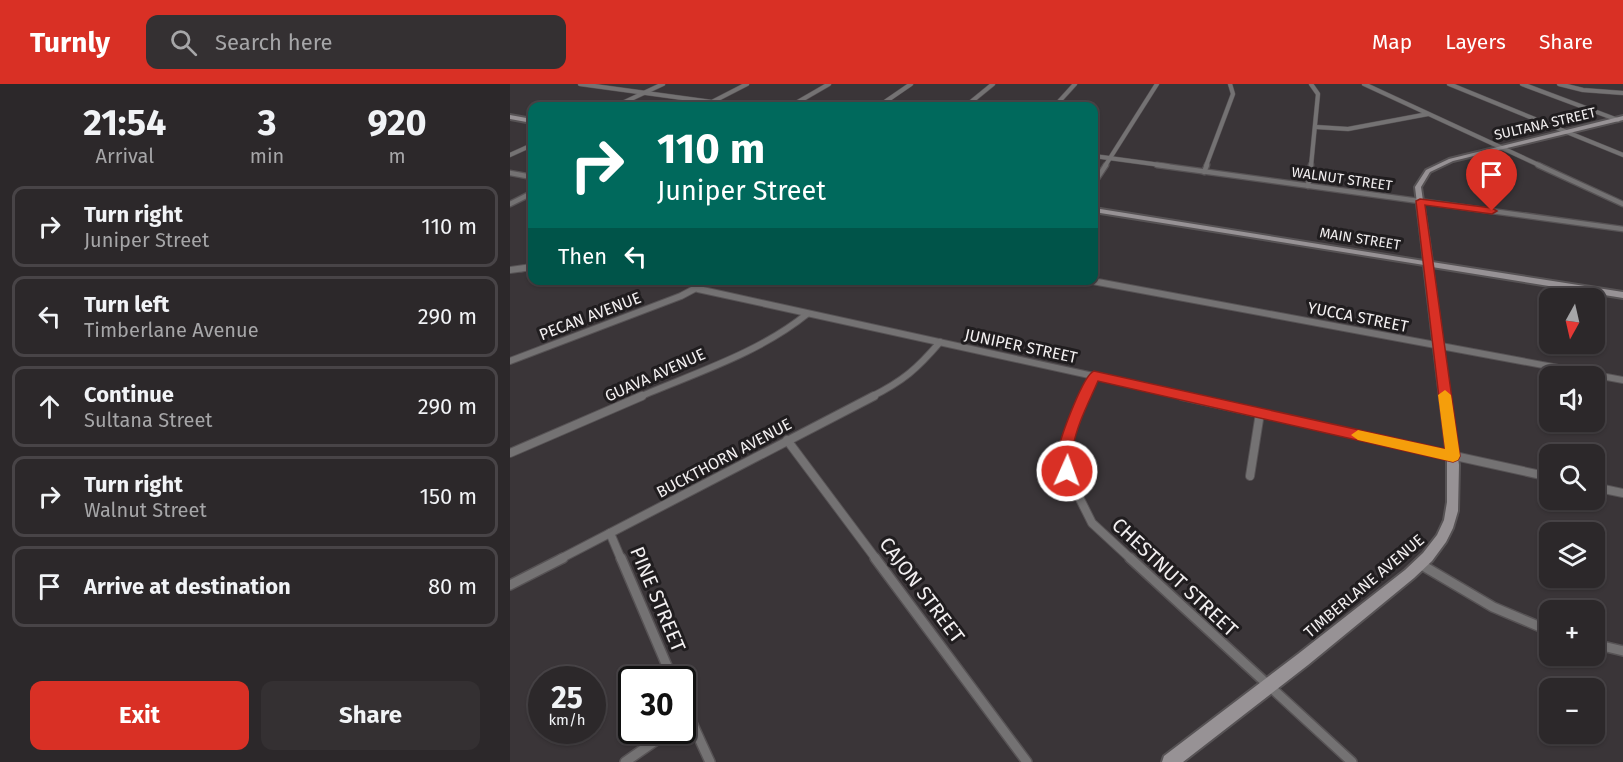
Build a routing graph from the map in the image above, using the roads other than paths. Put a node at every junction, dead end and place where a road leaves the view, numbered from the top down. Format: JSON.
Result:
{"nodes":[{"id":1,"x":580,"y":84,"type":"edge"},
{"id":2,"x":663,"y":84,"type":"edge"},
{"id":3,"x":747,"y":84,"type":"edge"},
{"id":4,"x":829,"y":84,"type":"edge"},
{"id":5,"x":911,"y":84,"type":"edge"},
{"id":6,"x":993,"y":84,"type":"edge"},
{"id":7,"x":1075,"y":84,"type":"edge"},
{"id":8,"x":1157,"y":84,"type":"edge"},
{"id":9,"x":1230,"y":84,"type":"edge"},
{"id":10,"x":1311,"y":84,"type":"edge"},
{"id":11,"x":1364,"y":84,"type":"edge"},
{"id":12,"x":1449,"y":84,"type":"edge"},
{"id":13,"x":1522,"y":84,"type":"edge"},
{"id":14,"x":1559,"y":84,"type":"edge"},
{"id":15,"x":646,"y":93,"type":"junction"},
{"id":16,"x":1623,"y":93,"type":"edge"},
{"id":17,"x":625,"y":102,"type":"edge"},
{"id":18,"x":712,"y":102,"type":"joint"},
{"id":19,"x":798,"y":102,"type":"edge"},
{"id":20,"x":885,"y":102,"type":"edge"},
{"id":21,"x":971,"y":102,"type":"edge"},
{"id":22,"x":1059,"y":102,"type":"edge"},
{"id":23,"x":1428,"y":114,"type":"junction"},
{"id":24,"x":510,"y":117,"type":"edge"},
{"id":25,"x":1620,"y":119,"type":"edge"},
{"id":26,"x":528,"y":120,"type":"edge"},
{"id":27,"x":1316,"y":127,"type":"junction"},
{"id":28,"x":1567,"y":132,"type":"junction"},
{"id":29,"x":528,"y":147,"type":"edge"},
{"id":30,"x":1502,"y":147,"type":"junction"},
{"id":31,"x":510,"y":155,"type":"edge"},
{"id":32,"x":1623,"y":155,"type":"edge"},
{"id":33,"x":1098,"y":156,"type":"edge"},
{"id":34,"x":1110,"y":158,"type":"junction"},
{"id":35,"x":1204,"y":172,"type":"junction"},
{"id":36,"x":510,"y":173,"type":"edge"},
{"id":37,"x":528,"y":176,"type":"edge"},
{"id":38,"x":1098,"y":177,"type":"edge"},
{"id":39,"x":1308,"y":186,"type":"junction"},
{"id":40,"x":528,"y":195,"type":"edge"},
{"id":41,"x":1420,"y":201,"type":"junction"},
{"id":42,"x":510,"y":204,"type":"edge"},
{"id":43,"x":1623,"y":204,"type":"edge"},
{"id":44,"x":1098,"y":211,"type":"edge"},
{"id":45,"x":1623,"y":229,"type":"edge"},
{"id":46,"x":1427,"y":264,"type":"junction"},
{"id":47,"x":528,"y":268,"type":"edge"},
{"id":48,"x":510,"y":270,"type":"edge"},
{"id":49,"x":1098,"y":282,"type":"edge"},
{"id":50,"x":704,"y":285,"type":"edge"},
{"id":51,"x":698,"y":289,"type":"junction"},
{"id":52,"x":1623,"y":295,"type":"edge"},
{"id":53,"x":807,"y":314,"type":"junction"},
{"id":54,"x":939,"y":342,"type":"junction"},
{"id":55,"x":1439,"y":346,"type":"junction"},
{"id":56,"x":510,"y":361,"type":"edge"},
{"id":57,"x":1094,"y":376,"type":"junction"},
{"id":58,"x":1623,"y":380,"type":"edge"},
{"id":59,"x":1260,"y":413,"type":"junction"},
{"id":60,"x":787,"y":440,"type":"junction"},
{"id":61,"x":510,"y":453,"type":"edge"},
{"id":62,"x":1453,"y":456,"type":"junction"},
{"id":63,"x":1539,"y":475,"type":"edge"},
{"id":64,"x":1250,"y":476,"type":"dead end"},
{"id":65,"x":1605,"y":489,"type":"edge"},
{"id":66,"x":1623,"y":493,"type":"edge"},
{"id":67,"x":610,"y":533,"type":"junction"},
{"id":68,"x":1420,"y":564,"type":"junction"},
{"id":69,"x":510,"y":585,"type":"edge"},
{"id":70,"x":1539,"y":626,"type":"edge"},
{"id":71,"x":1605,"y":647,"type":"edge"},
{"id":72,"x":1623,"y":651,"type":"edge"},
{"id":73,"x":667,"y":666,"type":"edge"},
{"id":74,"x":1268,"y":686,"type":"junction"},
{"id":75,"x":696,"y":738,"type":"edge"},
{"id":76,"x":651,"y":744,"type":"edge"},
{"id":77,"x":625,"y":762,"type":"edge"},
{"id":78,"x":710,"y":762,"type":"edge"},
{"id":79,"x":1027,"y":762,"type":"edge"},
{"id":80,"x":1170,"y":762,"type":"edge"},
{"id":81,"x":1352,"y":762,"type":"edge"}],
"edges":[{"from":1,"to":15,"type":"street"},
{"from":2,"to":15,"type":"street"},
{"from":3,"to":18,"type":"street"},
{"from":4,"to":19,"type":"street"},
{"from":5,"to":20,"type":"street"},
{"from":6,"to":21,"type":"street"},
{"from":7,"to":22,"type":"street"},
{"from":8,"to":34,"type":"street"},
{"from":9,"to":35,"type":"street"},
{"from":10,"to":27,"type":"street"},
{"from":11,"to":23,"type":"street"},
{"from":12,"to":28,"type":"street"},
{"from":13,"to":25,"type":"street"},
{"from":14,"to":16,"type":"street"},
{"from":15,"to":17,"type":"street"},
{"from":15,"to":18,"type":"street"},
{"from":23,"to":27,"type":"street"},
{"from":23,"to":30,"type":"street"},
{"from":24,"to":26,"type":"street"},
{"from":25,"to":28,"type":"street","name":"SULTANA STREET"},
{"from":27,"to":39,"type":"street"},
{"from":28,"to":30,"type":"street","name":"SULTANA STREET"},
{"from":28,"to":32,"type":"street"},
{"from":29,"to":31,"type":"street"},
{"from":30,"to":41,"type":"street","name":"SULTANA STREET"},
{"from":30,"to":43,"type":"street"},
{"from":33,"to":34,"type":"street","name":"WALNUT STREET"},
{"from":34,"to":35,"type":"street","name":"WALNUT STREET"},
{"from":34,"to":38,"type":"street"},
{"from":35,"to":39,"type":"street","name":"WALNUT STREET"},
{"from":36,"to":37,"type":"street"},
{"from":39,"to":41,"type":"street","name":"WALNUT STREET"},
{"from":40,"to":42,"type":"street"},
{"from":41,"to":45,"type":"street","name":"WALNUT STREET"},
{"from":41,"to":46,"type":"street","name":"SULTANA STREET"},
{"from":44,"to":46,"type":"street","name":"MAIN STREET"},
{"from":46,"to":52,"type":"street","name":"MAIN STREET"},
{"from":46,"to":55,"type":"street","name":"TIMBERLANE AVENUE"},
{"from":47,"to":48,"type":"street"},
{"from":49,"to":55,"type":"street","name":"YUCCA STREET"},
{"from":50,"to":51,"type":"street","name":"PECAN AVENUE"},
{"from":51,"to":53,"type":"street","name":"JUNIPER STREET"},
{"from":51,"to":56,"type":"street","name":"PECAN AVENUE"},
{"from":53,"to":54,"type":"street","name":"JUNIPER STREET"},
{"from":53,"to":61,"type":"street","name":"GUAVA AVENUE"},
{"from":54,"to":57,"type":"street","name":"JUNIPER STREET"},
{"from":54,"to":60,"type":"street","name":"BUCKTHORN AVENUE"},
{"from":55,"to":58,"type":"street","name":"YUCCA STREET"},
{"from":55,"to":62,"type":"street","name":"TIMBERLANE AVENUE"},
{"from":57,"to":59,"type":"street","name":"JUNIPER STREET"},
{"from":57,"to":74,"type":"street","name":"CHESTNUT STREET"},
{"from":59,"to":62,"type":"street","name":"JUNIPER STREET"},
{"from":59,"to":64,"type":"street"},
{"from":60,"to":67,"type":"street","name":"BUCKTHORN AVENUE"},
{"from":60,"to":79,"type":"street","name":"CAJON STREET"},
{"from":62,"to":63,"type":"street","name":"JUNIPER STREET"},
{"from":62,"to":68,"type":"street","name":"TIMBERLANE AVENUE"},
{"from":65,"to":66,"type":"street"},
{"from":67,"to":69,"type":"street","name":"BUCKTHORN AVENUE"},
{"from":67,"to":73,"type":"street","name":"PINE STREET"},
{"from":68,"to":70,"type":"street"},
{"from":68,"to":74,"type":"street","name":"TIMBERLANE AVENUE"},
{"from":71,"to":72,"type":"street"},
{"from":74,"to":80,"type":"street","name":"TIMBERLANE AVENUE"},
{"from":74,"to":81,"type":"street","name":"CHESTNUT STREET"},
{"from":75,"to":78,"type":"street"},
{"from":76,"to":77,"type":"street"}]}
